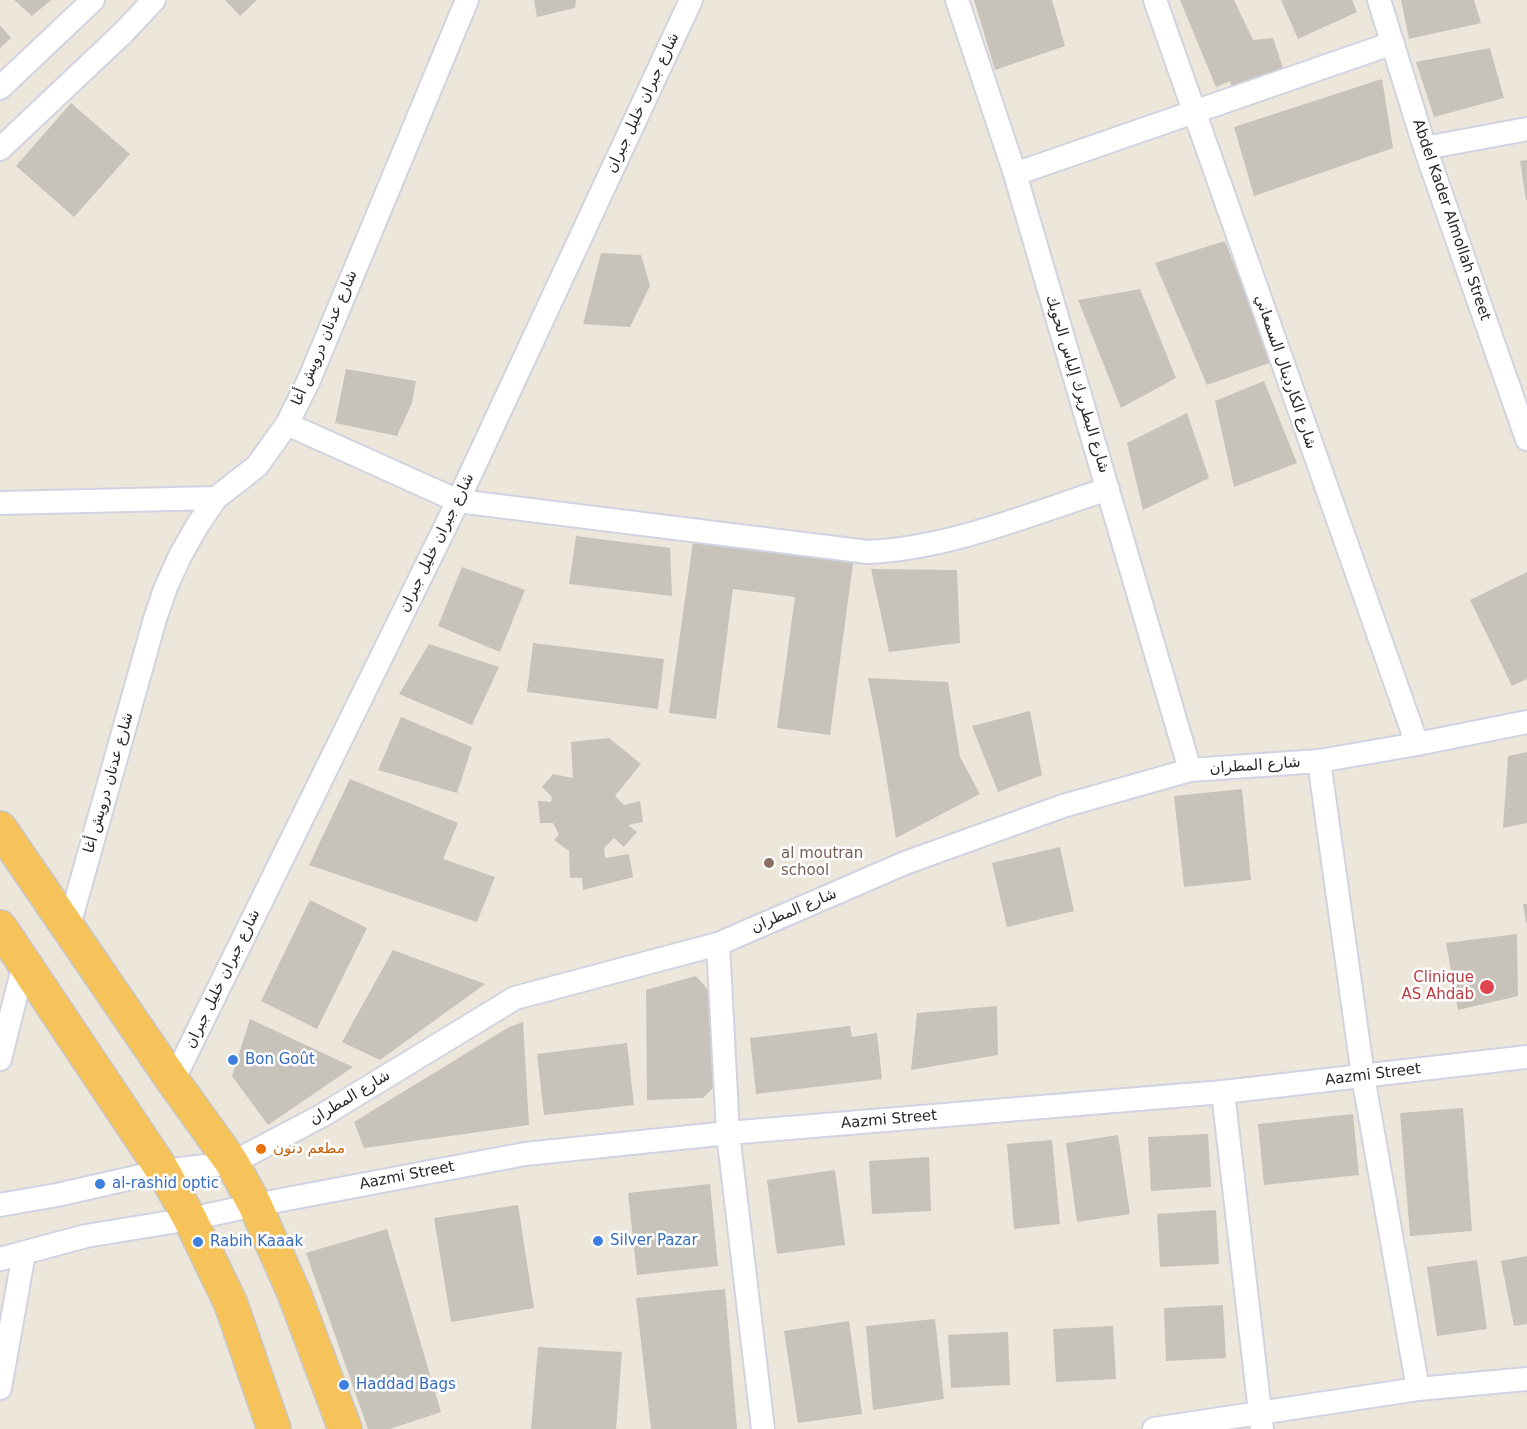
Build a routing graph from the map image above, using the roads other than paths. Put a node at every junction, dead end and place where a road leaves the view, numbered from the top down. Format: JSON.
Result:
{"nodes":[{"id":1,"x":92,"y":0,"type":"edge"},
{"id":2,"x":154,"y":0,"type":"edge"},
{"id":3,"x":467,"y":0,"type":"edge"},
{"id":4,"x":691,"y":0,"type":"edge"},
{"id":5,"x":957,"y":0,"type":"edge"},
{"id":6,"x":1155,"y":0,"type":"edge"},
{"id":7,"x":1379,"y":0,"type":"edge"},
{"id":8,"x":1393,"y":43,"type":"junction"},
{"id":9,"x":0,"y":88,"type":"edge"},
{"id":10,"x":1193,"y":112,"type":"junction"},
{"id":11,"x":1527,"y":129,"type":"edge"},
{"id":12,"x":1425,"y":148,"type":"junction"},
{"id":13,"x":0,"y":149,"type":"edge"},
{"id":14,"x":1015,"y":174,"type":"junction"},
{"id":15,"x":287,"y":424,"type":"junction"},
{"id":16,"x":1527,"y":440,"type":"edge"},
{"id":17,"x":1108,"y":489,"type":"junction"},
{"id":18,"x":216,"y":498,"type":"junction"},
{"id":19,"x":458,"y":501,"type":"junction"},
{"id":20,"x":0,"y":503,"type":"edge"},
{"id":21,"x":1527,"y":722,"type":"edge"},
{"id":22,"x":1417,"y":744,"type":"junction"},
{"id":23,"x":1319,"y":761,"type":"junction"},
{"id":24,"x":1190,"y":770,"type":"junction"},
{"id":25,"x":0,"y":828,"type":"edge"},
{"id":26,"x":0,"y":927,"type":"edge"},
{"id":27,"x":68,"y":929,"type":"junction"},
{"id":28,"x":718,"y":944,"type":"junction"},
{"id":29,"x":24,"y":964,"type":"junction"},
{"id":30,"x":1527,"y":1057,"type":"edge"},
{"id":31,"x":0,"y":1059,"type":"edge"},
{"id":32,"x":1363,"y":1076,"type":"junction"},
{"id":33,"x":173,"y":1081,"type":"junction"},
{"id":34,"x":1223,"y":1092,"type":"junction"},
{"id":35,"x":728,"y":1133,"type":"junction"},
{"id":36,"x":232,"y":1163,"type":"junction"},
{"id":37,"x":163,"y":1171,"type":"junction"},
{"id":38,"x":0,"y":1205,"type":"edge"},
{"id":39,"x":255,"y":1205,"type":"junction"},
{"id":40,"x":190,"y":1219,"type":"junction"},
{"id":41,"x":24,"y":1253,"type":"junction"},
{"id":42,"x":0,"y":1259,"type":"edge"},
{"id":43,"x":1527,"y":1379,"type":"edge"},
{"id":44,"x":0,"y":1388,"type":"edge"},
{"id":45,"x":1418,"y":1389,"type":"junction"},
{"id":46,"x":1261,"y":1421,"type":"edge"},
{"id":47,"x":274,"y":1429,"type":"edge"},
{"id":48,"x":345,"y":1429,"type":"edge"},
{"id":49,"x":763,"y":1429,"type":"edge"},
{"id":50,"x":1154,"y":1429,"type":"edge"}],
"edges":[{"from":1,"to":9,"type":"street"},
{"from":2,"to":13,"type":"street"},
{"from":3,"to":15,"type":"street","name":"شارع عدنان درويش أغا"},
{"from":4,"to":19,"type":"street","name":"شارع جبران خليل جبران"},
{"from":5,"to":14,"type":"street","name":"شارع البطريرك إلياس الحويك"},
{"from":6,"to":10,"type":"street","name":"شارع الكاردينال السمعاني"},
{"from":7,"to":8,"type":"street","name":"Abdel Kader Almollah Street"},
{"from":8,"to":10,"type":"street"},
{"from":8,"to":12,"type":"street","name":"Abdel Kader Almollah Street"},
{"from":10,"to":14,"type":"street"},
{"from":10,"to":22,"type":"street","name":"شارع الكاردينال السمعاني"},
{"from":11,"to":12,"type":"street"},
{"from":12,"to":16,"type":"street","name":"Abdel Kader Almollah Street"},
{"from":14,"to":17,"type":"street","name":"شارع البطريرك إلياس الحويك"},
{"from":15,"to":18,"type":"street","name":"شارع عدنان درويش أغا"},
{"from":15,"to":19,"type":"street"},
{"from":17,"to":19,"type":"street"},
{"from":17,"to":24,"type":"street","name":"شارع البطريرك إلياس الحويك"},
{"from":18,"to":20,"type":"street"},
{"from":18,"to":27,"type":"street","name":"شارع عدنان درويش أغا"},
{"from":19,"to":33,"type":"street","name":"شارع جبران خليل جبران"},
{"from":21,"to":22,"type":"street","name":"شارع المطران"},
{"from":22,"to":23,"type":"street","name":"شارع المطران"},
{"from":23,"to":24,"type":"street","name":"شارع المطران"},
{"from":23,"to":32,"type":"street"},
{"from":24,"to":28,"type":"street","name":"شارع المطران"},
{"from":25,"to":27,"type":"highway"},
{"from":26,"to":29,"type":"highway"},
{"from":27,"to":33,"type":"highway"},
{"from":28,"to":35,"type":"street"},
{"from":28,"to":36,"type":"street","name":"شارع المطران"},
{"from":29,"to":31,"type":"street"},
{"from":29,"to":37,"type":"highway"},
{"from":30,"to":32,"type":"street","name":"Aazmi Street"},
{"from":32,"to":34,"type":"street","name":"Aazmi Street"},
{"from":32,"to":45,"type":"street"},
{"from":33,"to":36,"type":"highway"},
{"from":34,"to":35,"type":"street","name":"Aazmi Street"},
{"from":34,"to":46,"type":"street"},
{"from":35,"to":39,"type":"street","name":"Aazmi Street"},
{"from":35,"to":49,"type":"street"},
{"from":36,"to":37,"type":"street","name":"شارع المطران"},
{"from":36,"to":39,"type":"highway"},
{"from":37,"to":38,"type":"street","name":"شارع المطران"},
{"from":37,"to":40,"type":"highway"},
{"from":39,"to":40,"type":"street","name":"Aazmi Street"},
{"from":39,"to":48,"type":"highway"},
{"from":40,"to":41,"type":"street","name":"Aazmi Street"},
{"from":40,"to":47,"type":"highway"},
{"from":41,"to":42,"type":"street","name":"Aazmi Street"},
{"from":41,"to":44,"type":"street"},
{"from":43,"to":45,"type":"street"},
{"from":45,"to":46,"type":"street"},
{"from":46,"to":50,"type":"street"}]}
